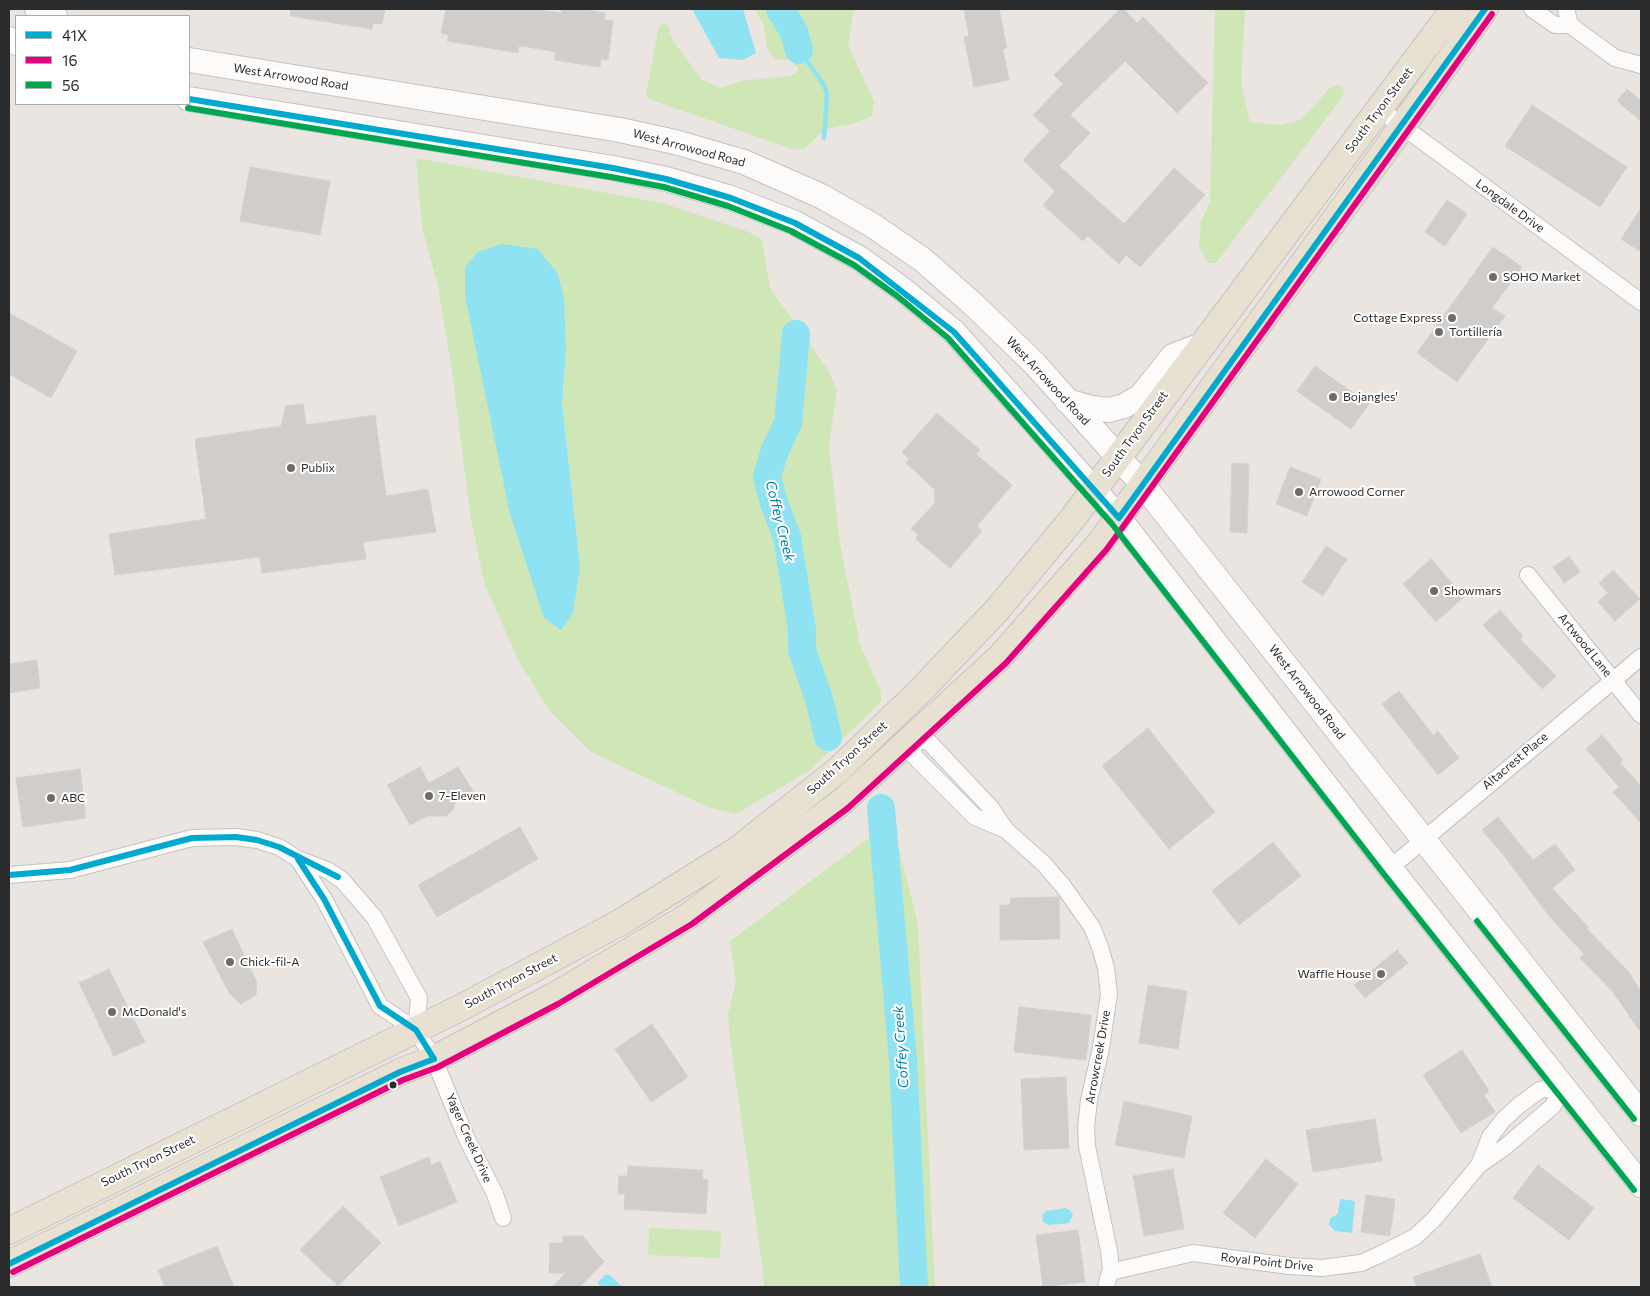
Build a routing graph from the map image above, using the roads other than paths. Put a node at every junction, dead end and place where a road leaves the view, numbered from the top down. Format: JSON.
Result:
{"nodes":[{"id":1,"x":37,"y":9,"type":"edge"},
{"id":2,"x":1454,"y":9,"type":"edge"},
{"id":3,"x":1485,"y":9,"type":"edge"},
{"id":4,"x":1532,"y":9,"type":"edge"},
{"id":5,"x":1566,"y":9,"type":"edge"},
{"id":6,"x":52,"y":15,"type":"edge"},
{"id":7,"x":1570,"y":25,"type":"junction"},
{"id":8,"x":190,"y":60,"type":"edge"},
{"id":9,"x":1641,"y":66,"type":"edge"},
{"id":10,"x":190,"y":99,"type":"edge"},
{"id":11,"x":1379,"y":109,"type":"junction"},
{"id":12,"x":1402,"y":127,"type":"junction"},
{"id":13,"x":1641,"y":302,"type":"edge"},
{"id":14,"x":1202,"y":345,"type":"junction"},
{"id":15,"x":1067,"y":401,"type":"junction"},
{"id":16,"x":1119,"y":459,"type":"junction"},
{"id":17,"x":1143,"y":485,"type":"junction"},
{"id":18,"x":1094,"y":490,"type":"junction"},
{"id":19,"x":1119,"y":518,"type":"junction"},
{"id":20,"x":1528,"y":575,"type":"dead end"},
{"id":21,"x":1641,"y":656,"type":"edge"},
{"id":22,"x":1613,"y":679,"type":"junction"},
{"id":23,"x":1641,"y":715,"type":"edge"},
{"id":24,"x":912,"y":737,"type":"junction"},
{"id":25,"x":1423,"y":839,"type":"junction"},
{"id":26,"x":298,"y":858,"type":"junction"},
{"id":27,"x":1390,"y":868,"type":"junction"},
{"id":28,"x":9,"y":874,"type":"edge"},
{"id":29,"x":416,"y":1030,"type":"junction"},
{"id":30,"x":434,"y":1059,"type":"junction"},
{"id":31,"x":1561,"y":1086,"type":"junction"},
{"id":32,"x":1641,"y":1114,"type":"edge"},
{"id":33,"x":1479,"y":1165,"type":"junction"},
{"id":34,"x":1641,"y":1185,"type":"edge"},
{"id":35,"x":503,"y":1218,"type":"dead end"},
{"id":36,"x":9,"y":1231,"type":"edge"},
{"id":37,"x":9,"y":1264,"type":"edge"},
{"id":38,"x":1108,"y":1280,"type":"edge"}],
"edges":[{"from":1,"to":6,"type":"main road"},
{"from":2,"to":11,"type":"main road","name":"South Tryon Street"},
{"from":3,"to":12,"type":"main road"},
{"from":4,"to":7,"type":"street"},
{"from":5,"to":7,"type":"street"},
{"from":7,"to":9,"type":"street"},
{"from":8,"to":15,"type":"main road","name":"West Arrowood Road"},
{"from":10,"to":18,"type":"main road"},
{"from":11,"to":12,"type":"street","name":"Longdale Drive"},
{"from":11,"to":14,"type":"main road","name":"South Tryon Street"},
{"from":12,"to":13,"type":"street","name":"Longdale Drive"},
{"from":12,"to":17,"type":"main road"},
{"from":14,"to":15,"type":"main road"},
{"from":14,"to":16,"type":"main road","name":"South Tryon Street"},
{"from":15,"to":16,"type":"main road","name":"West Arrowood Road"},
{"from":16,"to":17,"type":"main road","name":"West Arrowood Road"},
{"from":16,"to":18,"type":"main road","name":"South Tryon Street"},
{"from":17,"to":19,"type":"main road"},
{"from":17,"to":25,"type":"main road","name":"West Arrowood Road"},
{"from":18,"to":19,"type":"main road"},
{"from":18,"to":29,"type":"main road","name":"South Tryon Street"},
{"from":19,"to":24,"type":"main road"},
{"from":19,"to":27,"type":"main road"},
{"from":20,"to":22,"type":"street","name":"Artwood Lane"},
{"from":21,"to":22,"type":"street","name":"Altacrest Place"},
{"from":22,"to":23,"type":"street","name":"Artwood Lane"},
{"from":22,"to":25,"type":"street","name":"Altacrest Place"},
{"from":24,"to":30,"type":"main road"},
{"from":24,"to":38,"type":"street","name":"Arrowcreek Drive"},
{"from":25,"to":27,"type":"street","name":"Altacrest Place"},
{"from":25,"to":32,"type":"main road","name":"West Arrowood Road"},
{"from":26,"to":28,"type":"street"},
{"from":26,"to":29,"type":"street"},
{"from":26,"to":29,"type":"street"},
{"from":27,"to":31,"type":"main road"},
{"from":29,"to":30,"type":"street","name":"Yager Creek Drive"},
{"from":29,"to":36,"type":"main road","name":"South Tryon Street"},
{"from":30,"to":35,"type":"street","name":"Yager Creek Drive"},
{"from":30,"to":37,"type":"main road"},
{"from":31,"to":33,"type":"street","name":"Royal Point Drive"},
{"from":31,"to":33,"type":"street","name":"Royal Point Drive"},
{"from":31,"to":34,"type":"main road"},
{"from":33,"to":38,"type":"street","name":"Royal Point Drive"}]}
